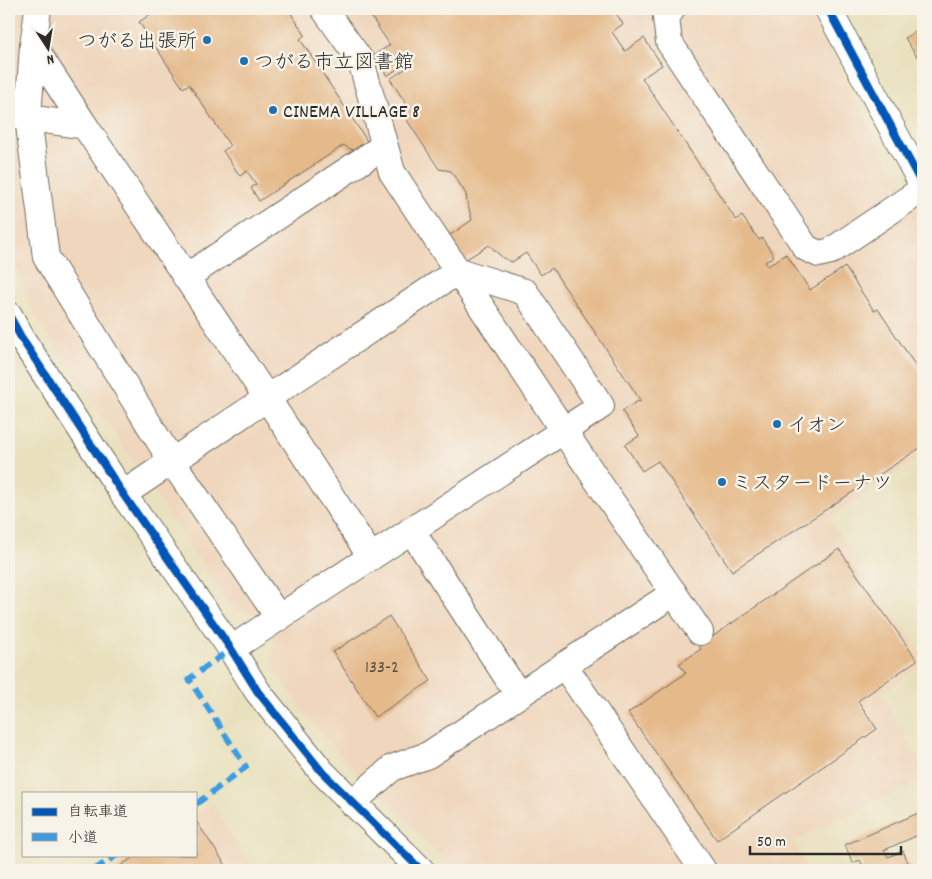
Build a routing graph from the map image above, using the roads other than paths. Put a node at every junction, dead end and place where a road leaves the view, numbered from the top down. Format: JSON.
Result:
{"nodes":[{"id":1,"x":60,"y":9,"type":"edge"},
{"id":2,"x":324,"y":9,"type":"edge"},
{"id":3,"x":672,"y":9,"type":"edge"},
{"id":4,"x":828,"y":9,"type":"edge"},
{"id":5,"x":36,"y":26,"type":"edge"},
{"id":6,"x":18,"y":116,"type":"edge"},
{"id":7,"x":84,"y":126,"type":"junction"},
{"id":8,"x":384,"y":146,"type":"junction"},
{"id":9,"x":923,"y":188,"type":"edge"},
{"id":10,"x":458,"y":271,"type":"junction"},
{"id":11,"x":186,"y":278,"type":"junction"},
{"id":12,"x":9,"y":315,"type":"edge"},
{"id":13,"x":267,"y":398,"type":"junction"},
{"id":14,"x":563,"y":430,"type":"junction"},
{"id":15,"x":171,"y":460,"type":"junction"},
{"id":16,"x":123,"y":494,"type":"junction"},
{"id":17,"x":411,"y":530,"type":"junction"},
{"id":18,"x":371,"y":557,"type":"junction"},
{"id":19,"x":674,"y":593,"type":"junction"},
{"id":20,"x":279,"y":618,"type":"junction"},
{"id":21,"x":700,"y":632,"type":"dead end"},
{"id":22,"x":231,"y":649,"type":"junction"},
{"id":23,"x":564,"y":666,"type":"junction"},
{"id":24,"x":518,"y":694,"type":"junction"},
{"id":25,"x":352,"y":803,"type":"junction"},
{"id":26,"x":421,"y":870,"type":"edge"},
{"id":27,"x":703,"y":870,"type":"edge"}],
"edges":[{"from":1,"to":5,"type":"street"},
{"from":2,"to":8,"type":"street"},
{"from":3,"to":9,"type":"street"},
{"from":4,"to":9,"type":"street"},
{"from":5,"to":6,"type":"street"},
{"from":5,"to":7,"type":"street"},
{"from":6,"to":7,"type":"street"},
{"from":6,"to":15,"type":"street"},
{"from":7,"to":11,"type":"street"},
{"from":8,"to":10,"type":"street"},
{"from":8,"to":11,"type":"street"},
{"from":10,"to":13,"type":"street"},
{"from":10,"to":14,"type":"street"},
{"from":10,"to":14,"type":"street"},
{"from":11,"to":13,"type":"street"},
{"from":12,"to":16,"type":"street"},
{"from":13,"to":15,"type":"street"},
{"from":13,"to":18,"type":"street"},
{"from":14,"to":17,"type":"street"},
{"from":14,"to":19,"type":"street"},
{"from":15,"to":16,"type":"street"},
{"from":15,"to":20,"type":"street"},
{"from":16,"to":22,"type":"street"},
{"from":17,"to":18,"type":"street"},
{"from":17,"to":24,"type":"street"},
{"from":18,"to":20,"type":"street"},
{"from":19,"to":21,"type":"street"},
{"from":19,"to":23,"type":"street"},
{"from":20,"to":22,"type":"street"},
{"from":22,"to":25,"type":"street"},
{"from":23,"to":24,"type":"street"},
{"from":23,"to":27,"type":"street"},
{"from":24,"to":25,"type":"street"},
{"from":25,"to":26,"type":"street"}]}
